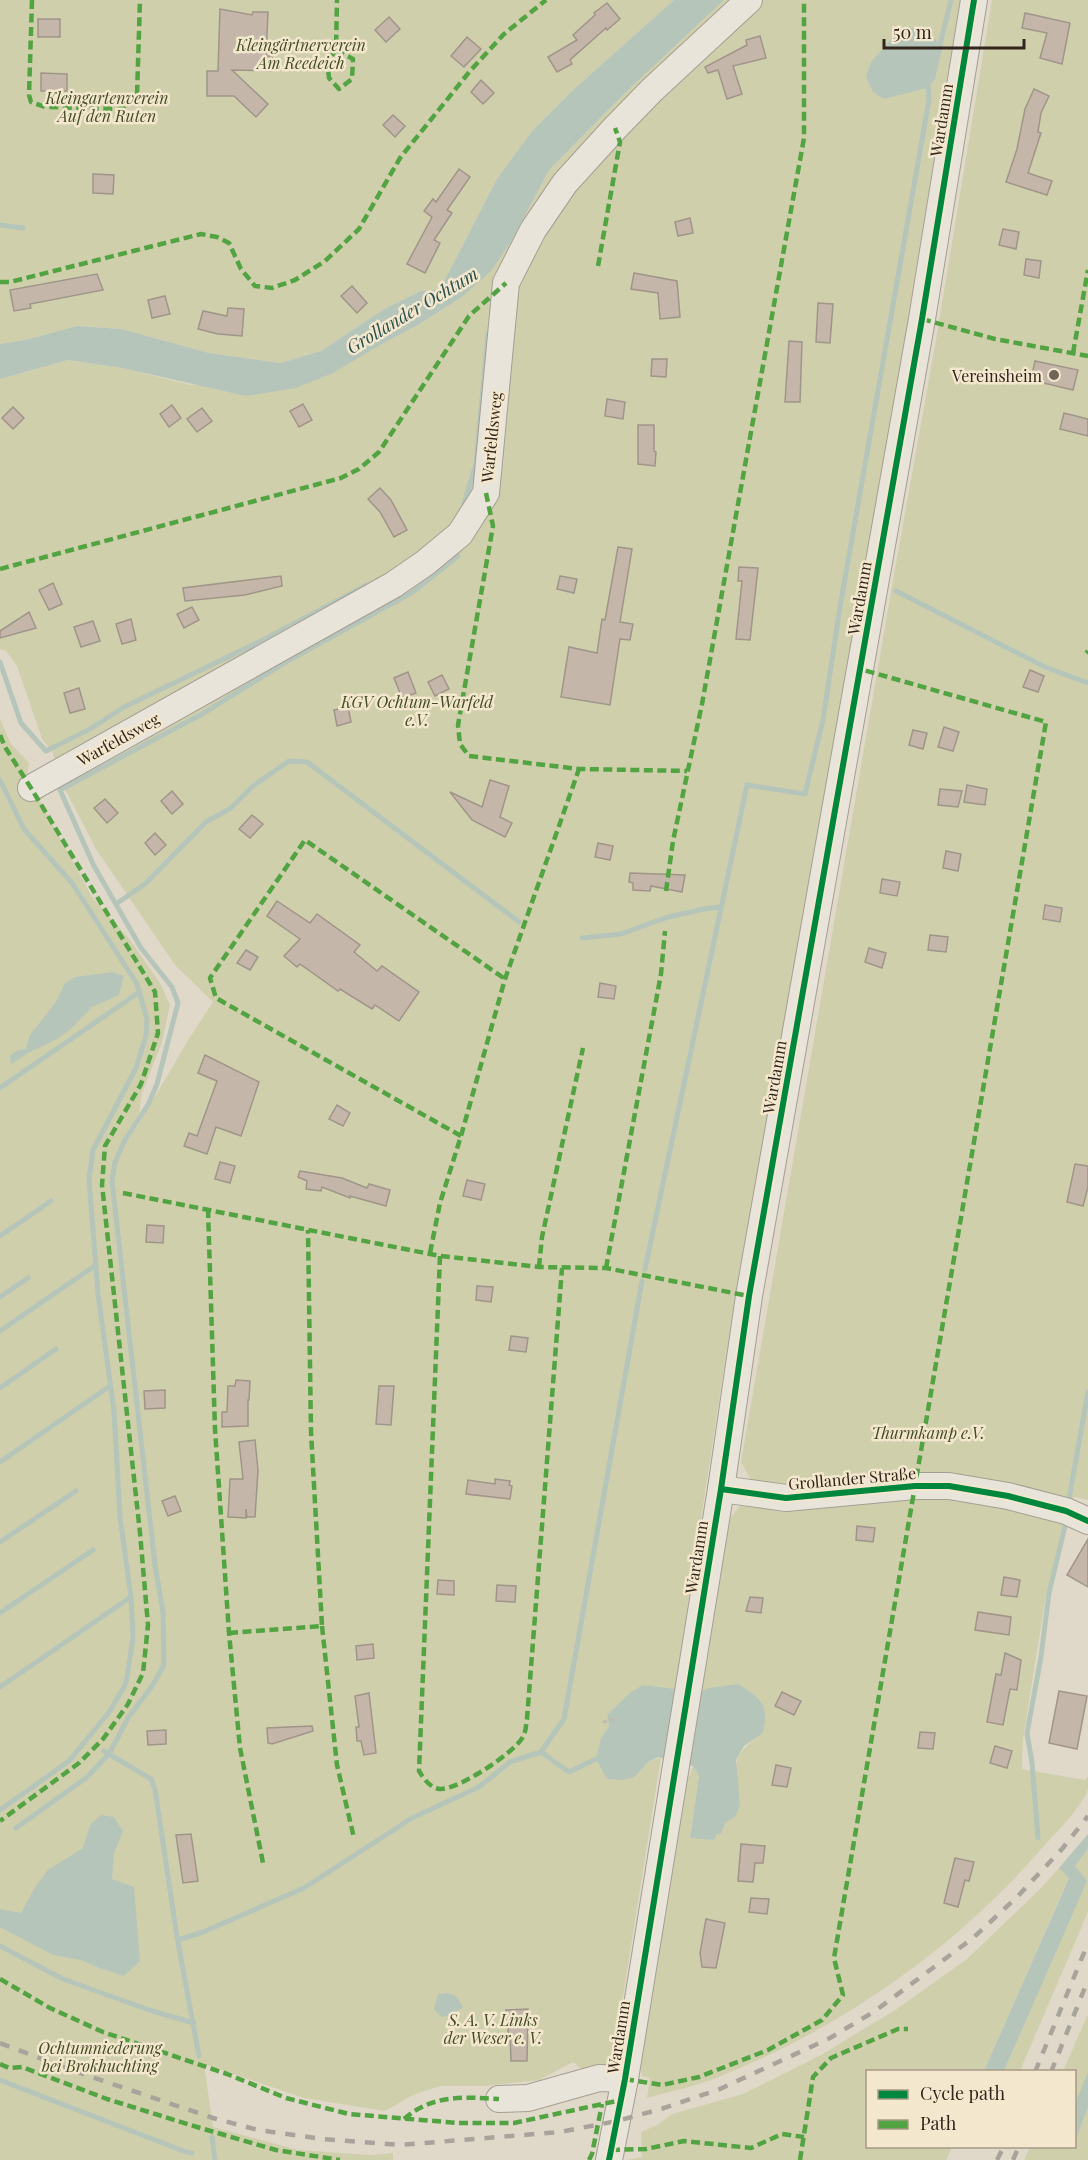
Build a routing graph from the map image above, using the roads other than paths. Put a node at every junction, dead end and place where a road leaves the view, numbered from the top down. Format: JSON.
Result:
{"nodes":[{"id":1,"x":749,"y":0,"type":"edge"},
{"id":2,"x":974,"y":0,"type":"edge"},
{"id":3,"x":31,"y":788,"type":"dead end"},
{"id":4,"x":721,"y":1490,"type":"junction"},
{"id":5,"x":1088,"y":1521,"type":"edge"},
{"id":6,"x":625,"y":2079,"type":"junction"},
{"id":7,"x":499,"y":2099,"type":"dead end"},
{"id":8,"x":609,"y":2160,"type":"edge"}],
"edges":[{"from":1,"to":3,"type":"street","name":"Warfeldsweg"},
{"from":2,"to":4,"type":"street","name":"Wardamm"},
{"from":4,"to":5,"type":"street","name":"Grollander Straße"},
{"from":4,"to":6,"type":"street","name":"Wardamm"},
{"from":6,"to":7,"type":"street"},
{"from":6,"to":8,"type":"street","name":"Wardamm"}]}
